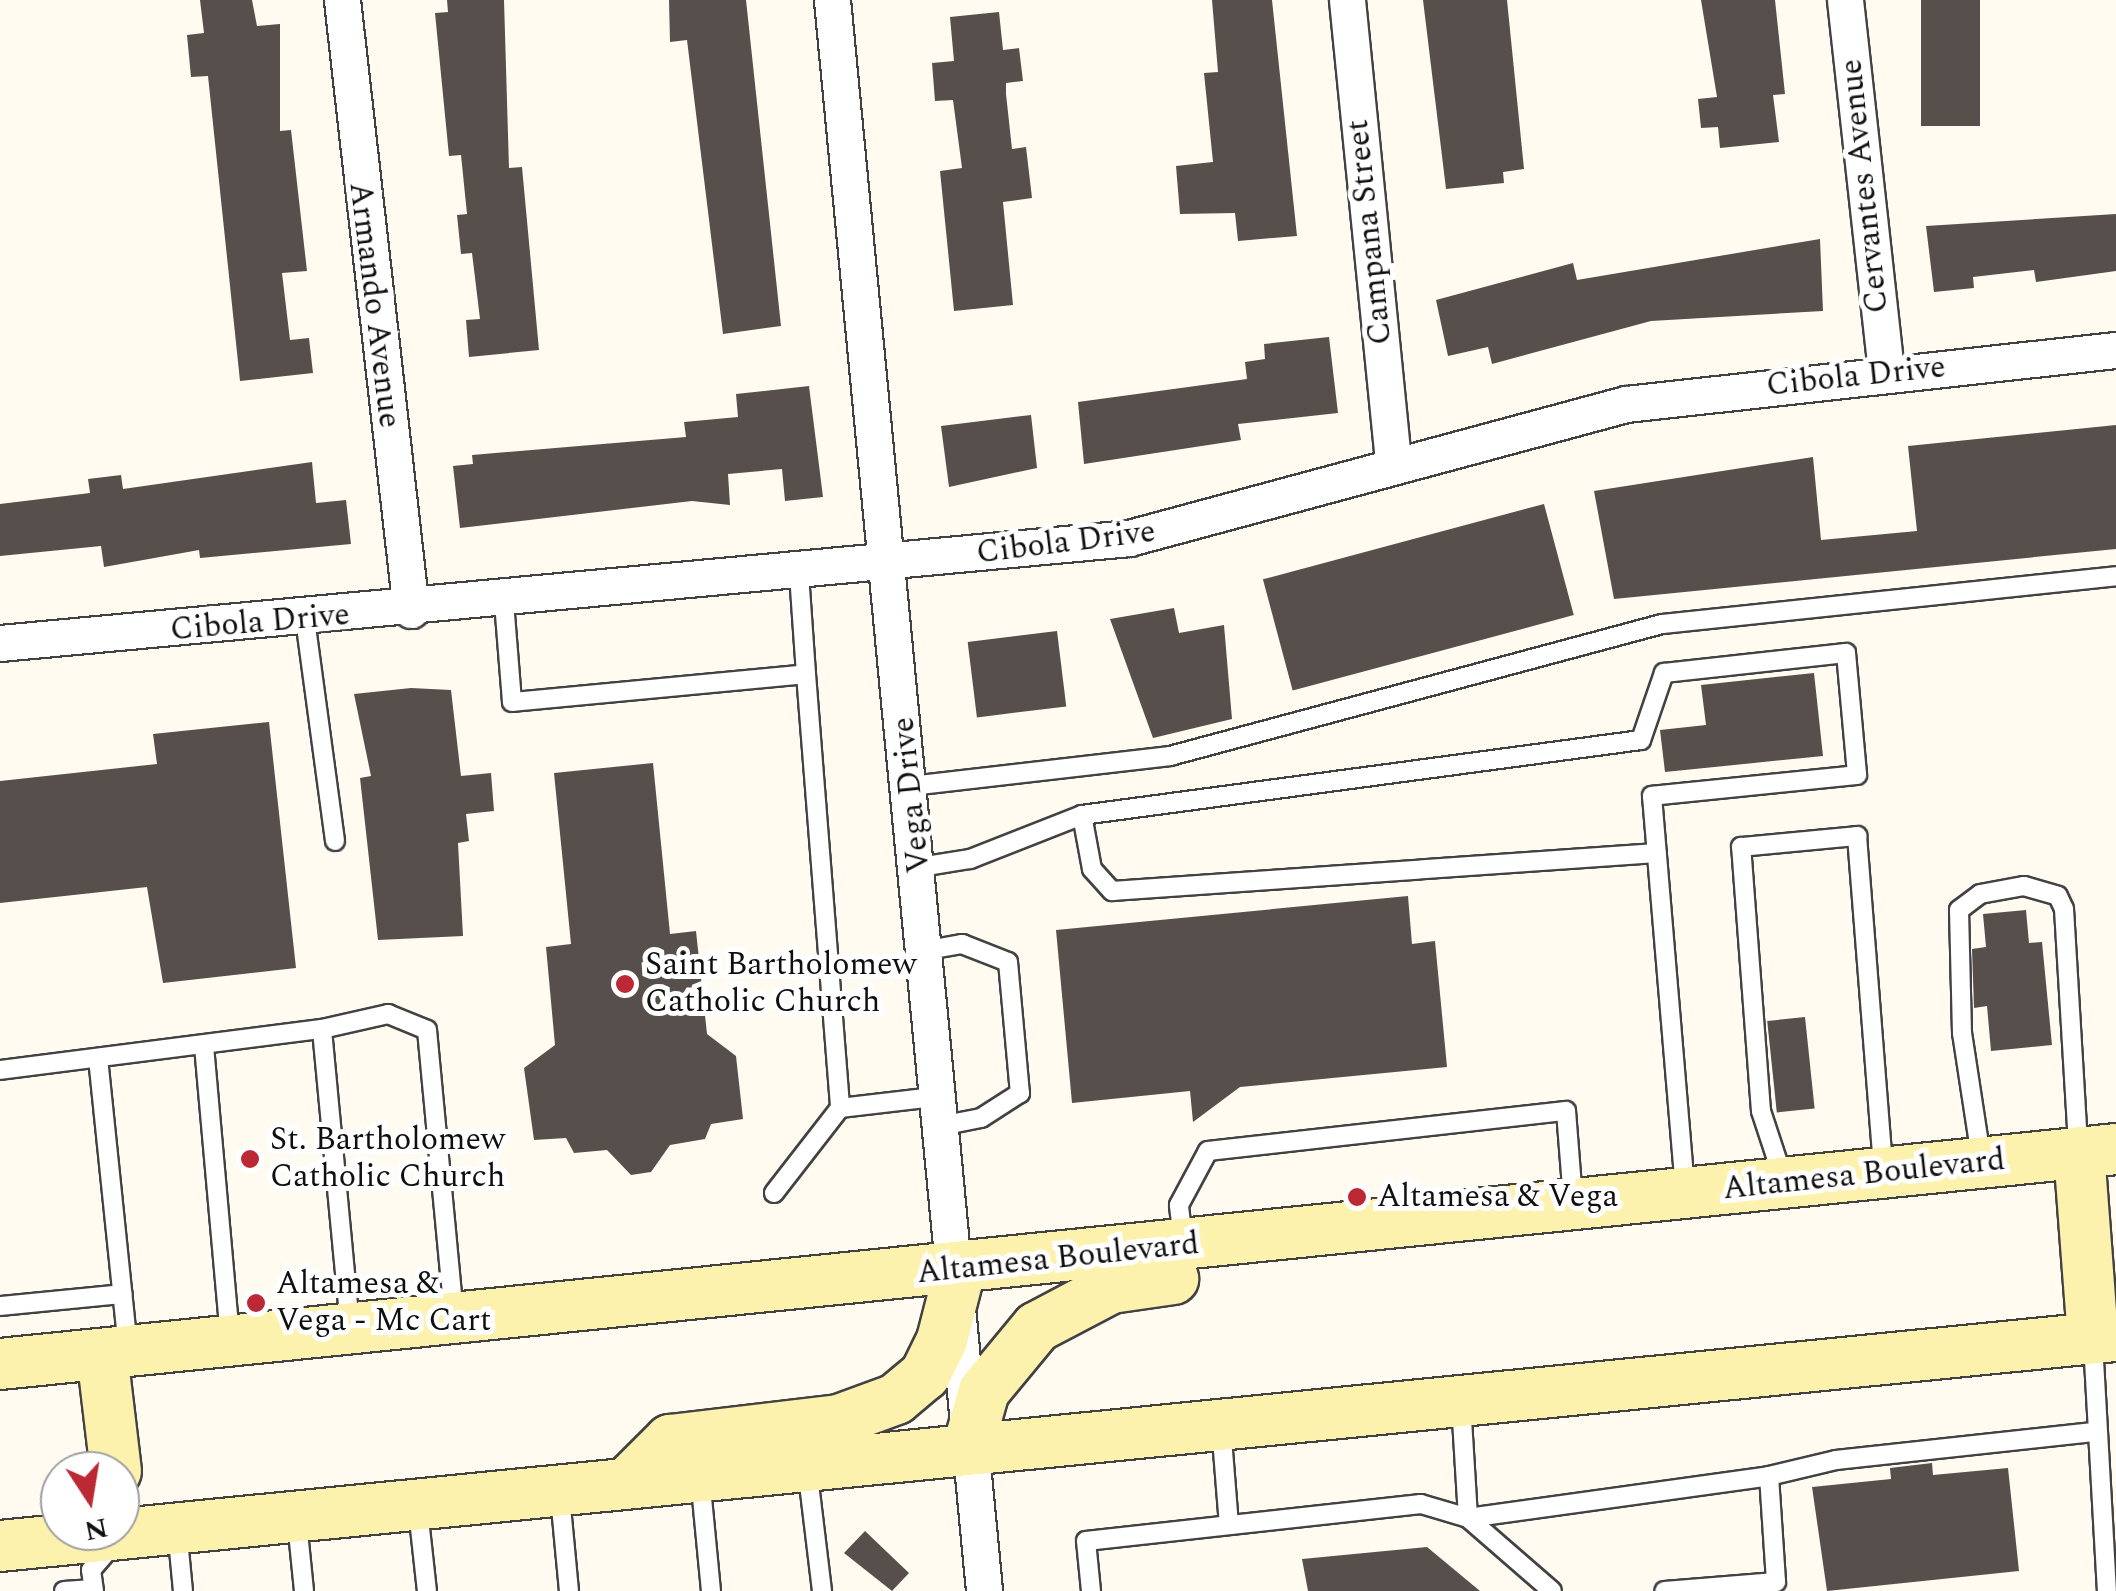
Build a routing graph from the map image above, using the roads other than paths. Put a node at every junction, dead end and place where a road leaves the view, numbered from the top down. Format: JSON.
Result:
{"nodes":[{"id":1,"x":342,"y":0,"type":"edge"},
{"id":2,"x":832,"y":0,"type":"edge"},
{"id":3,"x":1347,"y":0,"type":"edge"},
{"id":4,"x":1845,"y":0,"type":"edge"},
{"id":5,"x":2116,"y":350,"type":"edge"},
{"id":6,"x":1886,"y":372,"type":"junction"},
{"id":7,"x":1394,"y":464,"type":"junction"},
{"id":8,"x":889,"y":564,"type":"junction"},
{"id":9,"x":799,"y":573,"type":"junction"},
{"id":10,"x":2116,"y":576,"type":"edge"},
{"id":11,"x":504,"y":602,"type":"junction"},
{"id":12,"x":411,"y":610,"type":"junction"},
{"id":13,"x":305,"y":619,"type":"junction"},
{"id":14,"x":0,"y":643,"type":"edge"},
{"id":15,"x":806,"y":674,"type":"junction"},
{"id":16,"x":911,"y":786,"type":"junction"},
{"id":17,"x":1082,"y":815,"type":"junction"},
{"id":18,"x":335,"y":841,"type":"dead end"},
{"id":19,"x":1656,"y":853,"type":"junction"},
{"id":20,"x":920,"y":866,"type":"junction"},
{"id":21,"x":928,"y":950,"type":"junction"},
{"id":22,"x":322,"y":1029,"type":"junction"},
{"id":23,"x":204,"y":1046,"type":"junction"},
{"id":24,"x":98,"y":1058,"type":"junction"},
{"id":25,"x":0,"y":1070,"type":"edge"},
{"id":26,"x":840,"y":1108,"type":"junction"},
{"id":27,"x":944,"y":1110,"type":"junction"},
{"id":28,"x":2097,"y":1150,"type":"edge"},
{"id":29,"x":1981,"y":1163,"type":"junction"},
{"id":30,"x":1883,"y":1173,"type":"junction"},
{"id":31,"x":1785,"y":1183,"type":"junction"},
{"id":32,"x":774,"y":1193,"type":"dead end"},
{"id":33,"x":1686,"y":1194,"type":"junction"},
{"id":34,"x":1574,"y":1205,"type":"junction"},
{"id":35,"x":1348,"y":1229,"type":"junction"},
{"id":36,"x":1183,"y":1246,"type":"junction"},
{"id":37,"x":960,"y":1270,"type":"junction"},
{"id":38,"x":122,"y":1294,"type":"junction"},
{"id":39,"x":0,"y":1306,"type":"edge"},
{"id":40,"x":454,"y":1320,"type":"junction"},
{"id":41,"x":350,"y":1330,"type":"junction"},
{"id":42,"x":2105,"y":1337,"type":"edge"},
{"id":43,"x":230,"y":1342,"type":"junction"},
{"id":44,"x":115,"y":1353,"type":"junction"},
{"id":45,"x":0,"y":1364,"type":"edge"},
{"id":46,"x":1461,"y":1398,"type":"junction"},
{"id":47,"x":1221,"y":1420,"type":"junction"},
{"id":48,"x":2093,"y":1432,"type":"junction"},
{"id":49,"x":970,"y":1444,"type":"junction"},
{"id":50,"x":116,"y":1451,"type":"edge"},
{"id":51,"x":806,"y":1463,"type":"junction"},
{"id":52,"x":700,"y":1475,"type":"junction"},
{"id":53,"x":1769,"y":1476,"type":"junction"},
{"id":54,"x":627,"y":1483,"type":"junction"},
{"id":55,"x":560,"y":1490,"type":"junction"},
{"id":56,"x":418,"y":1504,"type":"junction"},
{"id":57,"x":297,"y":1516,"type":"junction"},
{"id":58,"x":1468,"y":1518,"type":"junction"},
{"id":59,"x":140,"y":1524,"type":"edge"},
{"id":60,"x":1229,"y":1525,"type":"junction"},
{"id":61,"x":177,"y":1529,"type":"junction"},
{"id":62,"x":40,"y":1538,"type":"edge"},
{"id":63,"x":0,"y":1546,"type":"edge"},
{"id":64,"x":103,"y":1551,"type":"edge"},
{"id":65,"x":93,"y":1590,"type":"edge"},
{"id":66,"x":64,"y":1591,"type":"edge"},
{"id":67,"x":183,"y":1591,"type":"edge"},
{"id":68,"x":304,"y":1591,"type":"edge"},
{"id":69,"x":426,"y":1591,"type":"edge"},
{"id":70,"x":568,"y":1591,"type":"edge"},
{"id":71,"x":711,"y":1591,"type":"edge"},
{"id":72,"x":822,"y":1591,"type":"edge"},
{"id":73,"x":984,"y":1591,"type":"edge"},
{"id":74,"x":1092,"y":1591,"type":"edge"},
{"id":75,"x":1552,"y":1591,"type":"edge"},
{"id":76,"x":1664,"y":1591,"type":"edge"},
{"id":77,"x":2107,"y":1591,"type":"edge"}],
"edges":[{"from":1,"to":12,"type":"street","name":"Armando Avenue"},
{"from":2,"to":8,"type":"street","name":"Vega Drive"},
{"from":3,"to":7,"type":"street","name":"Campana Street"},
{"from":4,"to":6,"type":"street","name":"Cervantes Avenue"},
{"from":5,"to":6,"type":"street","name":"Cibola Drive"},
{"from":6,"to":7,"type":"street","name":"Cibola Drive"},
{"from":7,"to":8,"type":"street","name":"Cibola Drive"},
{"from":8,"to":9,"type":"street","name":"Cibola Drive"},
{"from":8,"to":16,"type":"street","name":"Vega Drive"},
{"from":9,"to":11,"type":"street","name":"Cibola Drive"},
{"from":9,"to":15,"type":"lane"},
{"from":10,"to":16,"type":"lane"},
{"from":11,"to":12,"type":"street","name":"Cibola Drive"},
{"from":11,"to":15,"type":"lane"},
{"from":12,"to":13,"type":"street","name":"Cibola Drive"},
{"from":13,"to":14,"type":"street","name":"Cibola Drive"},
{"from":13,"to":18,"type":"lane"},
{"from":15,"to":26,"type":"lane"},
{"from":16,"to":20,"type":"street","name":"Vega Drive"},
{"from":17,"to":19,"type":"lane"},
{"from":17,"to":19,"type":"lane"},
{"from":17,"to":20,"type":"lane"},
{"from":19,"to":33,"type":"lane"},
{"from":20,"to":21,"type":"street","name":"Vega Drive"},
{"from":21,"to":27,"type":"street","name":"Vega Drive"},
{"from":21,"to":27,"type":"lane"},
{"from":22,"to":23,"type":"lane"},
{"from":22,"to":40,"type":"lane"},
{"from":22,"to":41,"type":"lane"},
{"from":23,"to":24,"type":"lane"},
{"from":23,"to":43,"type":"lane"},
{"from":24,"to":25,"type":"lane"},
{"from":24,"to":38,"type":"lane"},
{"from":26,"to":27,"type":"lane"},
{"from":26,"to":32,"type":"lane"},
{"from":27,"to":37,"type":"street","name":"Vega Drive"},
{"from":28,"to":29,"type":"main road","name":"Altamesa Boulevard"},
{"from":28,"to":29,"type":"lane"},
{"from":28,"to":42,"type":"main road"},
{"from":29,"to":30,"type":"main road","name":"Altamesa Boulevard"},
{"from":30,"to":31,"type":"main road","name":"Altamesa Boulevard"},
{"from":30,"to":31,"type":"lane"},
{"from":31,"to":33,"type":"main road","name":"Altamesa Boulevard"},
{"from":33,"to":34,"type":"main road","name":"Altamesa Boulevard"},
{"from":34,"to":35,"type":"main road","name":"Altamesa Boulevard"},
{"from":34,"to":36,"type":"lane"},
{"from":35,"to":36,"type":"main road","name":"Altamesa Boulevard"},
{"from":35,"to":49,"type":"main road"},
{"from":36,"to":37,"type":"main road","name":"Altamesa Boulevard"},
{"from":37,"to":40,"type":"main road","name":"Altamesa Boulevard"},
{"from":37,"to":49,"type":"street","name":"Vega Drive"},
{"from":37,"to":54,"type":"main road"},
{"from":38,"to":39,"type":"lane"},
{"from":38,"to":44,"type":"lane"},
{"from":40,"to":41,"type":"main road","name":"Altamesa Boulevard"},
{"from":41,"to":43,"type":"main road","name":"Altamesa Boulevard"},
{"from":42,"to":46,"type":"main road"},
{"from":42,"to":48,"type":"lane"},
{"from":43,"to":44,"type":"main road","name":"Altamesa Boulevard"},
{"from":44,"to":45,"type":"main road","name":"Altamesa Boulevard"},
{"from":44,"to":50,"type":"main road"},
{"from":46,"to":47,"type":"main road"},
{"from":46,"to":58,"type":"lane"},
{"from":47,"to":49,"type":"main road"},
{"from":47,"to":60,"type":"lane"},
{"from":48,"to":53,"type":"lane"},
{"from":48,"to":77,"type":"lane"},
{"from":49,"to":51,"type":"main road"},
{"from":49,"to":73,"type":"street","name":"Vega Drive"},
{"from":51,"to":52,"type":"main road"},
{"from":51,"to":72,"type":"lane"},
{"from":52,"to":54,"type":"main road"},
{"from":52,"to":71,"type":"lane"},
{"from":53,"to":58,"type":"lane"},
{"from":53,"to":76,"type":"lane"},
{"from":54,"to":55,"type":"main road"},
{"from":55,"to":56,"type":"main road"},
{"from":55,"to":70,"type":"lane"},
{"from":56,"to":57,"type":"main road"},
{"from":56,"to":69,"type":"lane"},
{"from":57,"to":61,"type":"main road"},
{"from":57,"to":68,"type":"lane"},
{"from":58,"to":60,"type":"lane"},
{"from":58,"to":75,"type":"lane"},
{"from":59,"to":61,"type":"main road"},
{"from":60,"to":74,"type":"lane"},
{"from":61,"to":67,"type":"lane"},
{"from":62,"to":63,"type":"main road"},
{"from":64,"to":65,"type":"lane"},
{"from":65,"to":66,"type":"lane"}]}
